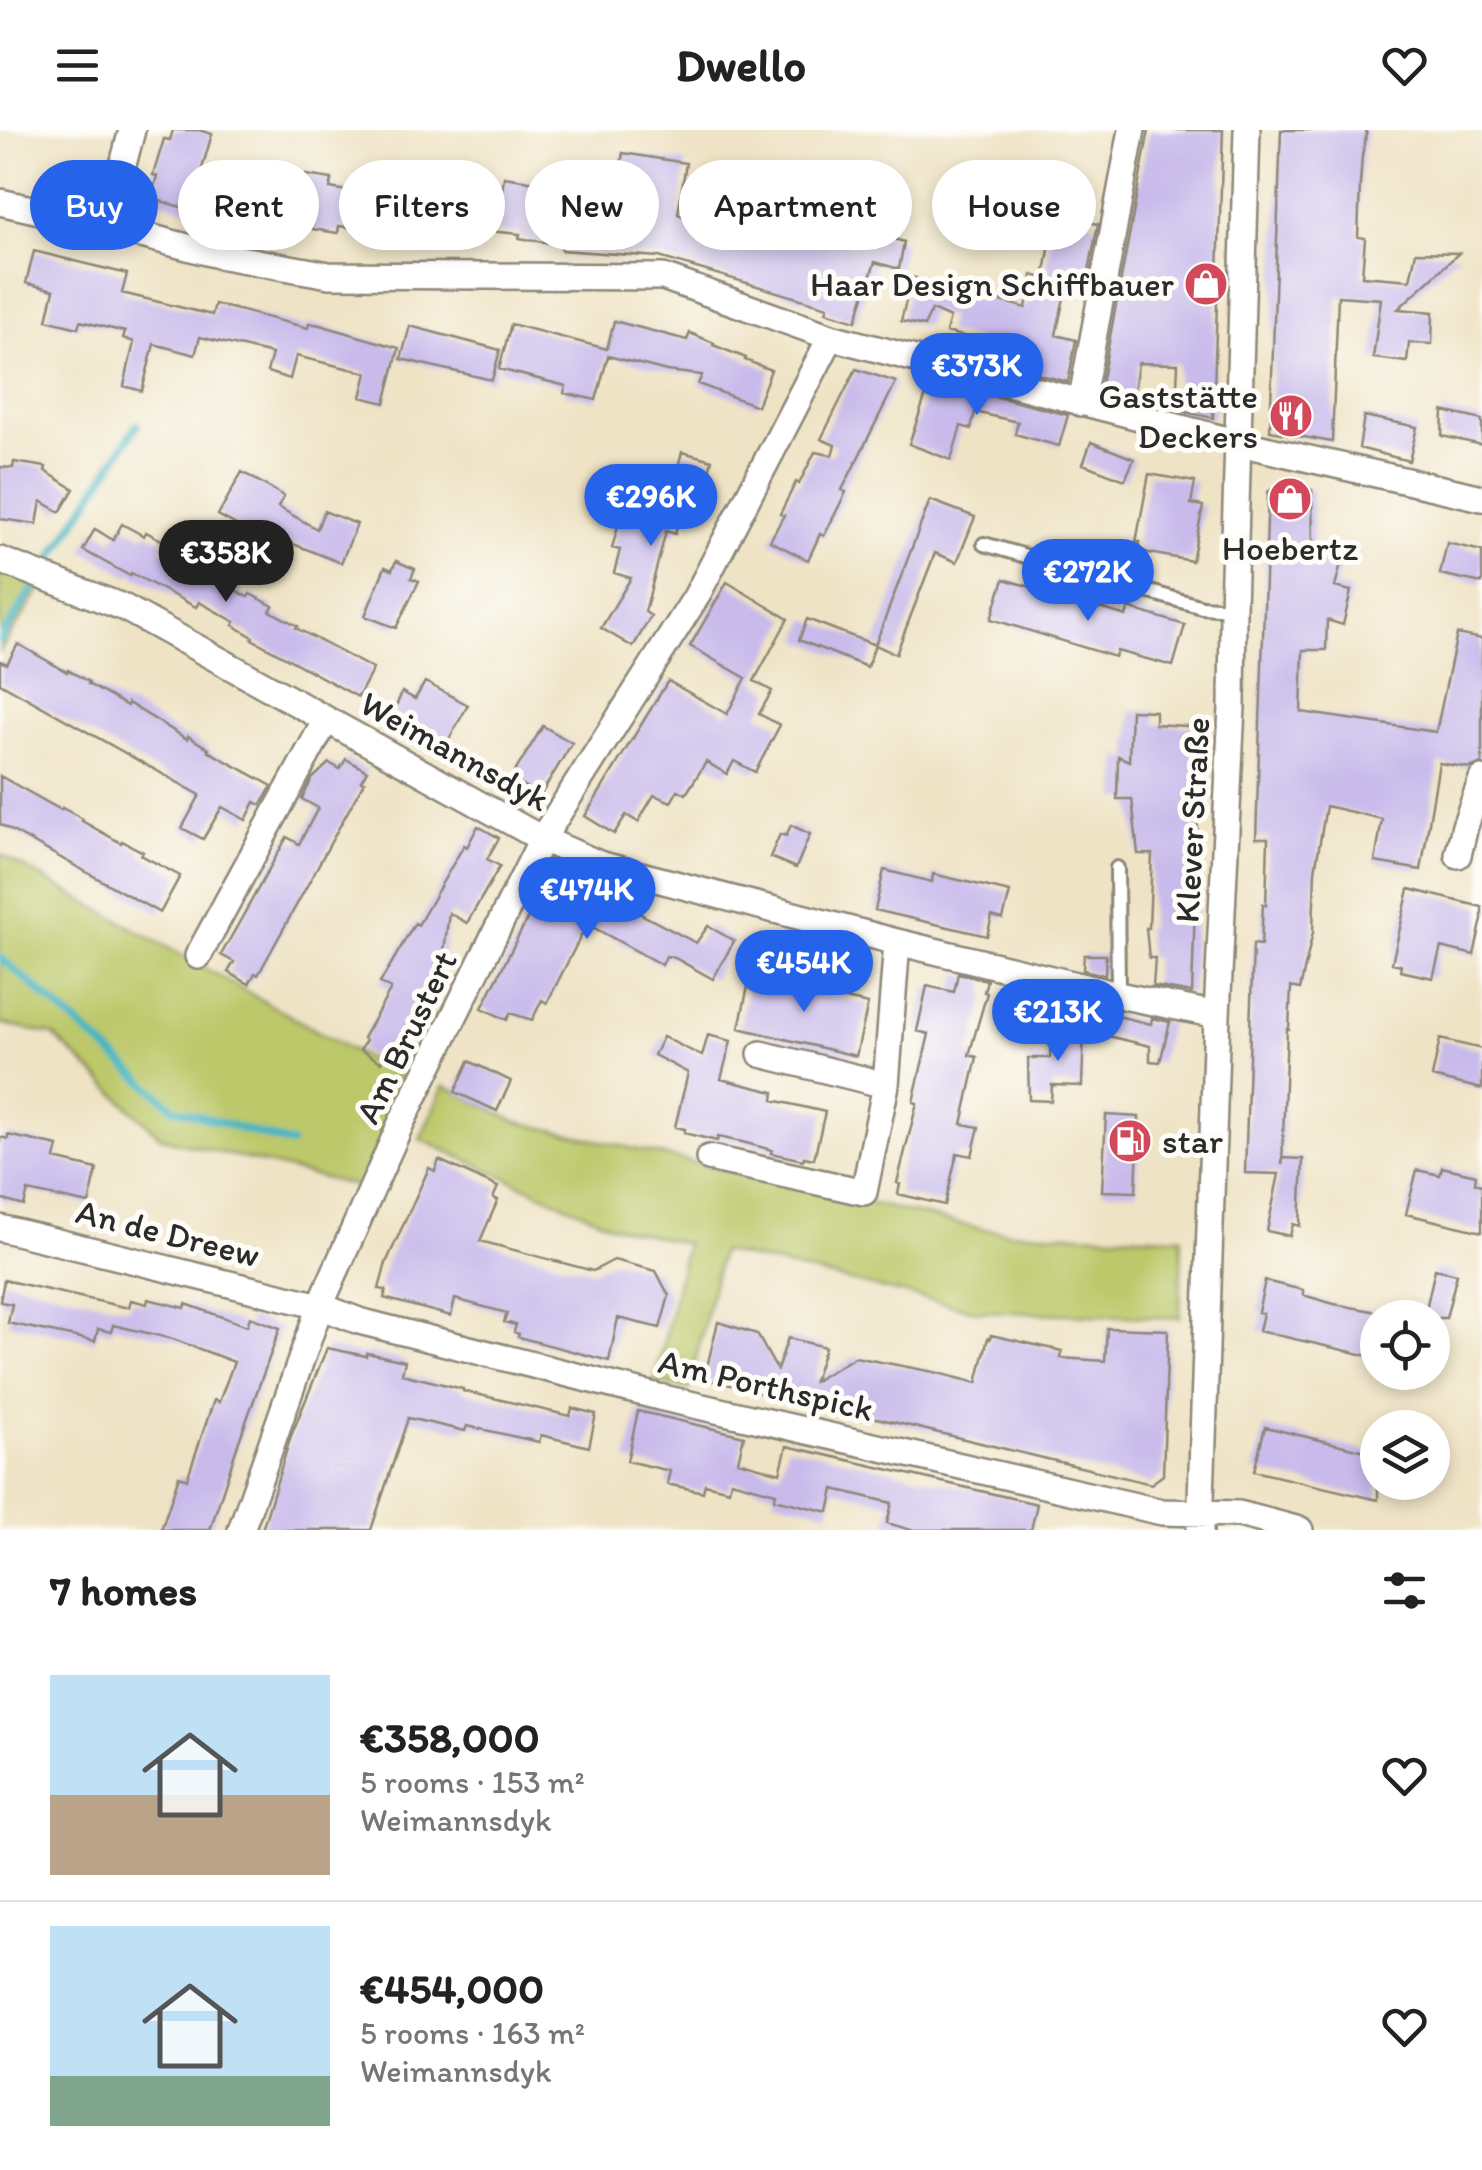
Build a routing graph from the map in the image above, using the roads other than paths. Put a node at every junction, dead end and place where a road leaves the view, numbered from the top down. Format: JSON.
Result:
{"nodes":[{"id":1,"x":132,"y":130,"type":"edge"},
{"id":2,"x":1132,"y":130,"type":"edge"},
{"id":3,"x":1247,"y":130,"type":"edge"},
{"id":4,"x":124,"y":160,"type":"edge"},
{"id":5,"x":0,"y":202,"type":"edge"},
{"id":6,"x":30,"y":209,"type":"edge"},
{"id":7,"x":158,"y":240,"type":"edge"},
{"id":8,"x":831,"y":337,"type":"junction"},
{"id":9,"x":1080,"y":403,"type":"junction"},
{"id":10,"x":1240,"y":444,"type":"junction"},
{"id":11,"x":1482,"y":498,"type":"edge"},
{"id":12,"x":984,"y":544,"type":"dead end"},
{"id":13,"x":0,"y":560,"type":"edge"},
{"id":14,"x":1233,"y":609,"type":"junction"},
{"id":15,"x":326,"y":720,"type":"junction"},
{"id":16,"x":1482,"y":779,"type":"edge"},
{"id":17,"x":542,"y":839,"type":"junction"},
{"id":18,"x":1458,"y":855,"type":"dead end"},
{"id":19,"x":1117,"y":868,"type":"dead end"},
{"id":20,"x":897,"y":942,"type":"junction"},
{"id":21,"x":198,"y":956,"type":"dead end"},
{"id":22,"x":1118,"y":994,"type":"junction"},
{"id":23,"x":1217,"y":1015,"type":"junction"},
{"id":24,"x":760,"y":1054,"type":"dead end"},
{"id":25,"x":886,"y":1085,"type":"junction"},
{"id":26,"x":709,"y":1158,"type":"dead end"},
{"id":27,"x":0,"y":1228,"type":"edge"},
{"id":28,"x":320,"y":1306,"type":"junction"},
{"id":29,"x":1201,"y":1522,"type":"edge"},
{"id":30,"x":241,"y":1530,"type":"edge"},
{"id":31,"x":1300,"y":1530,"type":"edge"}],
"edges":[{"from":1,"to":4,"type":"street"},
{"from":2,"to":9,"type":"street"},
{"from":3,"to":10,"type":"street","name":"Klever Straße"},
{"from":5,"to":6,"type":"street"},
{"from":7,"to":8,"type":"street"},
{"from":8,"to":9,"type":"street"},
{"from":8,"to":17,"type":"street","name":"Am Brustert"},
{"from":9,"to":10,"type":"street"},
{"from":10,"to":11,"type":"street"},
{"from":10,"to":14,"type":"street","name":"Klever Straße"},
{"from":12,"to":14,"type":"lane"},
{"from":13,"to":15,"type":"street","name":"Weimannsdyk"},
{"from":14,"to":23,"type":"street","name":"Klever Straße"},
{"from":15,"to":17,"type":"street","name":"Weimannsdyk"},
{"from":15,"to":21,"type":"street","name":"Weimannsdyk"},
{"from":16,"to":18,"type":"street"},
{"from":17,"to":20,"type":"street","name":"Weimannsdyk"},
{"from":17,"to":28,"type":"street","name":"Am Brustert"},
{"from":19,"to":22,"type":"lane"},
{"from":20,"to":22,"type":"street","name":"Weimannsdyk"},
{"from":20,"to":25,"type":"street"},
{"from":22,"to":23,"type":"street","name":"Weimannsdyk"},
{"from":23,"to":29,"type":"street","name":"Klever Straße"},
{"from":24,"to":25,"type":"street"},
{"from":25,"to":26,"type":"street"},
{"from":27,"to":28,"type":"street","name":"An de Dreew"},
{"from":28,"to":29,"type":"street","name":"Am Porthspick"},
{"from":28,"to":30,"type":"street","name":"Am Brustert"},
{"from":29,"to":31,"type":"street"}]}
